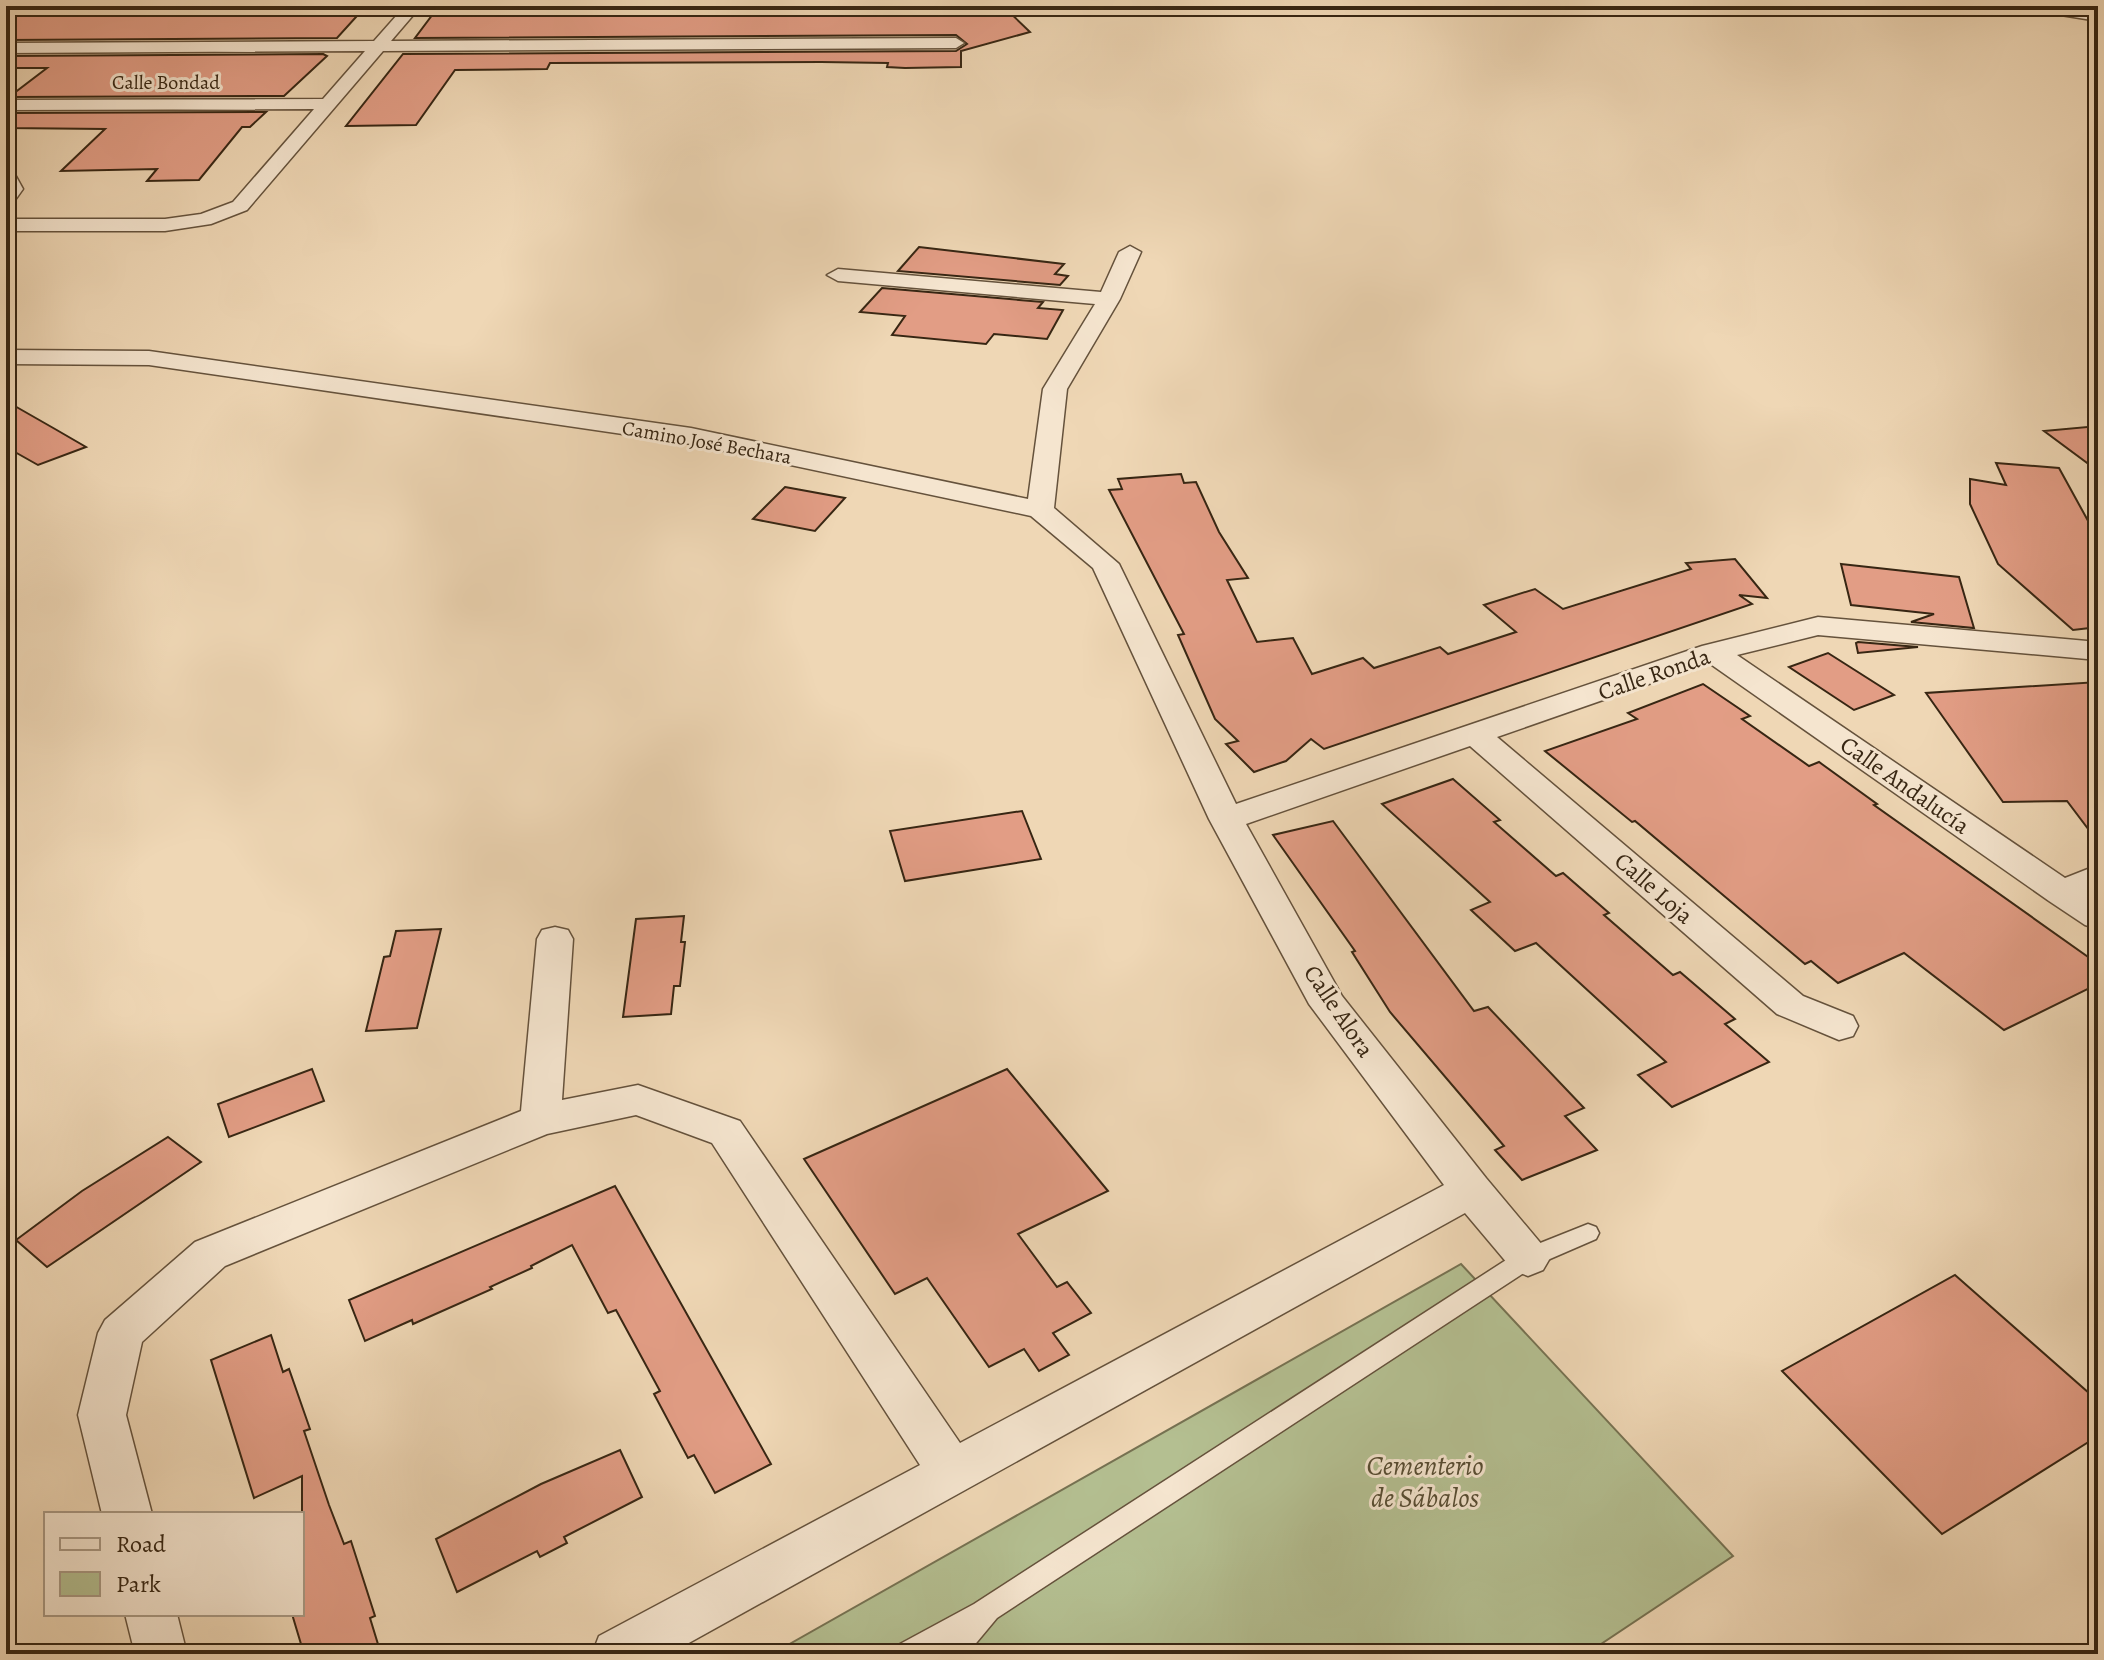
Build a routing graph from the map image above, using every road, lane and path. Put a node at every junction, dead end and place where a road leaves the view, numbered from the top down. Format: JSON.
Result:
{"nodes":[{"id":1,"x":391,"y":6,"type":"edge"},
{"id":2,"x":413,"y":6,"type":"edge"},
{"id":3,"x":1968,"y":6,"type":"edge"},
{"id":4,"x":1992,"y":6,"type":"edge"},
{"id":5,"x":2036,"y":6,"type":"edge"},
{"id":6,"x":2098,"y":16,"type":"edge"},
{"id":7,"x":956,"y":43,"type":"dead end"},
{"id":8,"x":356,"y":47,"type":"junction"},
{"id":9,"x":378,"y":47,"type":"junction"},
{"id":10,"x":6,"y":48,"type":"edge"},
{"id":11,"x":304,"y":104,"type":"junction"},
{"id":12,"x":327,"y":104,"type":"junction"},
{"id":13,"x":6,"y":105,"type":"edge"},
{"id":14,"x":255,"y":159,"type":"dead end"},
{"id":15,"x":6,"y":175,"type":"edge"},
{"id":16,"x":225,"y":193,"type":"dead end"},
{"id":17,"x":6,"y":199,"type":"edge"},
{"id":18,"x":198,"y":216,"type":"junction"},
{"id":19,"x":6,"y":222,"type":"edge"},
{"id":20,"x":1130,"y":252,"type":"dead end"},
{"id":21,"x":838,"y":275,"type":"dead end"},
{"id":22,"x":1109,"y":299,"type":"junction"},
{"id":23,"x":6,"y":357,"type":"edge"},
{"id":24,"x":1040,"y":510,"type":"junction"},
{"id":25,"x":2098,"y":651,"type":"edge"},
{"id":26,"x":1713,"y":652,"type":"junction"},
{"id":27,"x":1477,"y":736,"type":"junction"},
{"id":28,"x":1226,"y":819,"type":"junction"},
{"id":29,"x":2098,"y":876,"type":"edge"},
{"id":30,"x":2062,"y":893,"type":"junction"},
{"id":31,"x":2098,"y":917,"type":"edge"},
{"id":32,"x":555,"y":939,"type":"dead end"},
{"id":33,"x":1839,"y":1026,"type":"dead end"},
{"id":34,"x":540,"y":1120,"type":"junction"},
{"id":35,"x":1471,"y":1190,"type":"junction"},
{"id":36,"x":1588,"y":1233,"type":"dead end"},
{"id":37,"x":1528,"y":1258,"type":"junction"},
{"id":38,"x":952,"y":1472,"type":"junction"},
{"id":39,"x":126,"y":1512,"type":"edge"},
{"id":40,"x":987,"y":1609,"type":"junction"},
{"id":41,"x":152,"y":1616,"type":"edge"},
{"id":42,"x":161,"y":1654,"type":"edge"},
{"id":43,"x":618,"y":1654,"type":"edge"},
{"id":44,"x":910,"y":1654,"type":"edge"},
{"id":45,"x":949,"y":1654,"type":"edge"}],
"edges":[{"from":1,"to":8,"type":"street"},
{"from":2,"to":9,"type":"street"},
{"from":3,"to":4,"type":"lane"},
{"from":5,"to":6,"type":"street"},
{"from":7,"to":9,"type":"street"},
{"from":8,"to":9,"type":"street"},
{"from":8,"to":10,"type":"street"},
{"from":8,"to":11,"type":"street"},
{"from":9,"to":12,"type":"street"},
{"from":11,"to":12,"type":"street","name":"Calle Bondad"},
{"from":11,"to":13,"type":"street","name":"Calle Bondad"},
{"from":11,"to":14,"type":"street"},
{"from":12,"to":18,"type":"street"},
{"from":15,"to":17,"type":"street"},
{"from":16,"to":18,"type":"street"},
{"from":18,"to":19,"type":"street"},
{"from":20,"to":22,"type":"street"},
{"from":21,"to":22,"type":"street"},
{"from":22,"to":24,"type":"street"},
{"from":23,"to":24,"type":"street","name":"Camino José Bechara"},
{"from":24,"to":28,"type":"street","name":"Camino José Bechara"},
{"from":25,"to":26,"type":"street","name":"Calle Ronda"},
{"from":26,"to":27,"type":"street","name":"Calle Ronda"},
{"from":26,"to":30,"type":"street","name":"Calle Andalucía"},
{"from":27,"to":28,"type":"street","name":"Calle Ronda"},
{"from":27,"to":33,"type":"street","name":"Calle Loja"},
{"from":28,"to":35,"type":"street","name":"Calle Alora"},
{"from":29,"to":30,"type":"street"},
{"from":30,"to":31,"type":"street","name":"Calle Andalucía"},
{"from":32,"to":34,"type":"street"},
{"from":34,"to":38,"type":"street"},
{"from":34,"to":39,"type":"street"},
{"from":35,"to":37,"type":"street","name":"Calle Alora"},
{"from":35,"to":38,"type":"street"},
{"from":36,"to":37,"type":"lane"},
{"from":37,"to":40,"type":"lane"},
{"from":38,"to":43,"type":"street"},
{"from":40,"to":44,"type":"lane"},
{"from":40,"to":45,"type":"lane"},
{"from":41,"to":42,"type":"street"}]}
